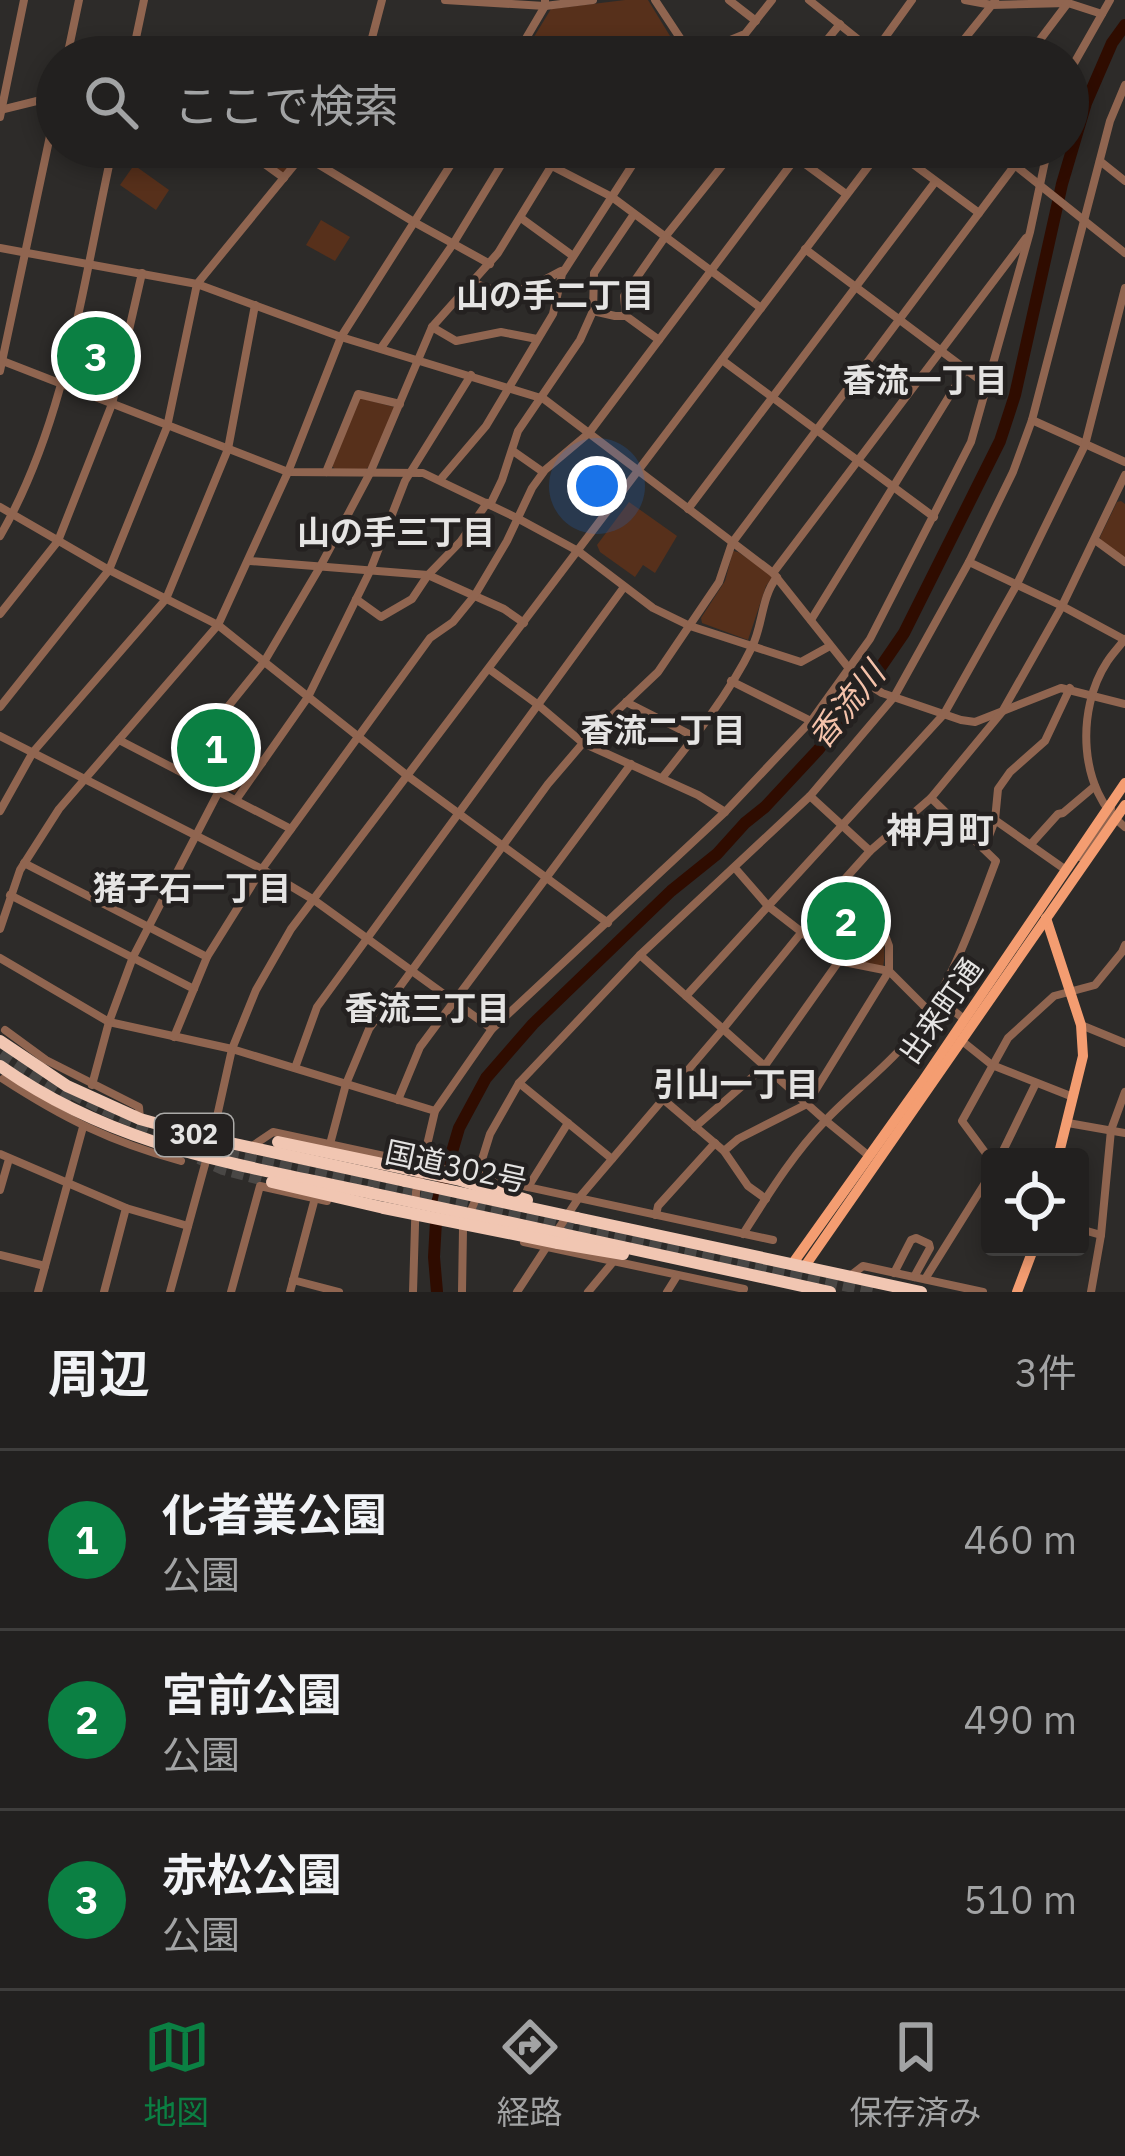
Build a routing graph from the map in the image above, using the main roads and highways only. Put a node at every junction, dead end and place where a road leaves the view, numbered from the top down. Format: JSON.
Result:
{"nodes":[{"id":1,"x":1123,"y":793,"type":"edge"},
{"id":2,"x":1114,"y":816,"type":"edge"},
{"id":3,"x":1046,"y":918,"type":"junction"},
{"id":4,"x":3,"y":1036,"type":"edge"},
{"id":5,"x":2,"y":1072,"type":"edge"},
{"id":6,"x":278,"y":1142,"type":"dead end"},
{"id":7,"x":1061,"y":1148,"type":"edge"},
{"id":8,"x":873,"y":1158,"type":"junction"},
{"id":9,"x":247,"y":1166,"type":"junction"},
{"id":10,"x":406,"y":1175,"type":"junction"},
{"id":11,"x":555,"y":1241,"type":"junction"},
{"id":12,"x":1031,"y":1256,"type":"edge"},
{"id":13,"x":799,"y":1264,"type":"junction"},
{"id":14,"x":923,"y":1286,"type":"edge"},
{"id":15,"x":784,"y":1288,"type":"edge"},
{"id":16,"x":830,"y":1292,"type":"edge"},
{"id":17,"x":1017,"y":1292,"type":"edge"}],
"edges":[{"from":1,"to":2,"type":"main road","name":"出来町通"},
{"from":2,"to":3,"type":"main road","name":"出来町通"},
{"from":2,"to":8,"type":"main road","name":"出来町通"},
{"from":3,"to":7,"type":"main road"},
{"from":3,"to":8,"type":"main road","name":"出来町通"},
{"from":4,"to":10,"type":"highway","name":"国道302号","number":"302"},
{"from":5,"to":9,"type":"highway","name":"国道302号","number":"302"},
{"from":6,"to":10,"type":"highway"},
{"from":8,"to":13,"type":"main road","name":"出来町通"},
{"from":9,"to":11,"type":"highway","name":"国道302号","number":"302","bridge":true},
{"from":9,"to":11,"type":"highway","bridge":true},
{"from":10,"to":13,"type":"highway","name":"国道302号","number":"302","bridge":true},
{"from":11,"to":15,"type":"highway"},
{"from":12,"to":17,"type":"main road"},
{"from":13,"to":14,"type":"highway","name":"国道302号","number":"302"},
{"from":13,"to":15,"type":"highway"},
{"from":15,"to":16,"type":"highway"}]}
